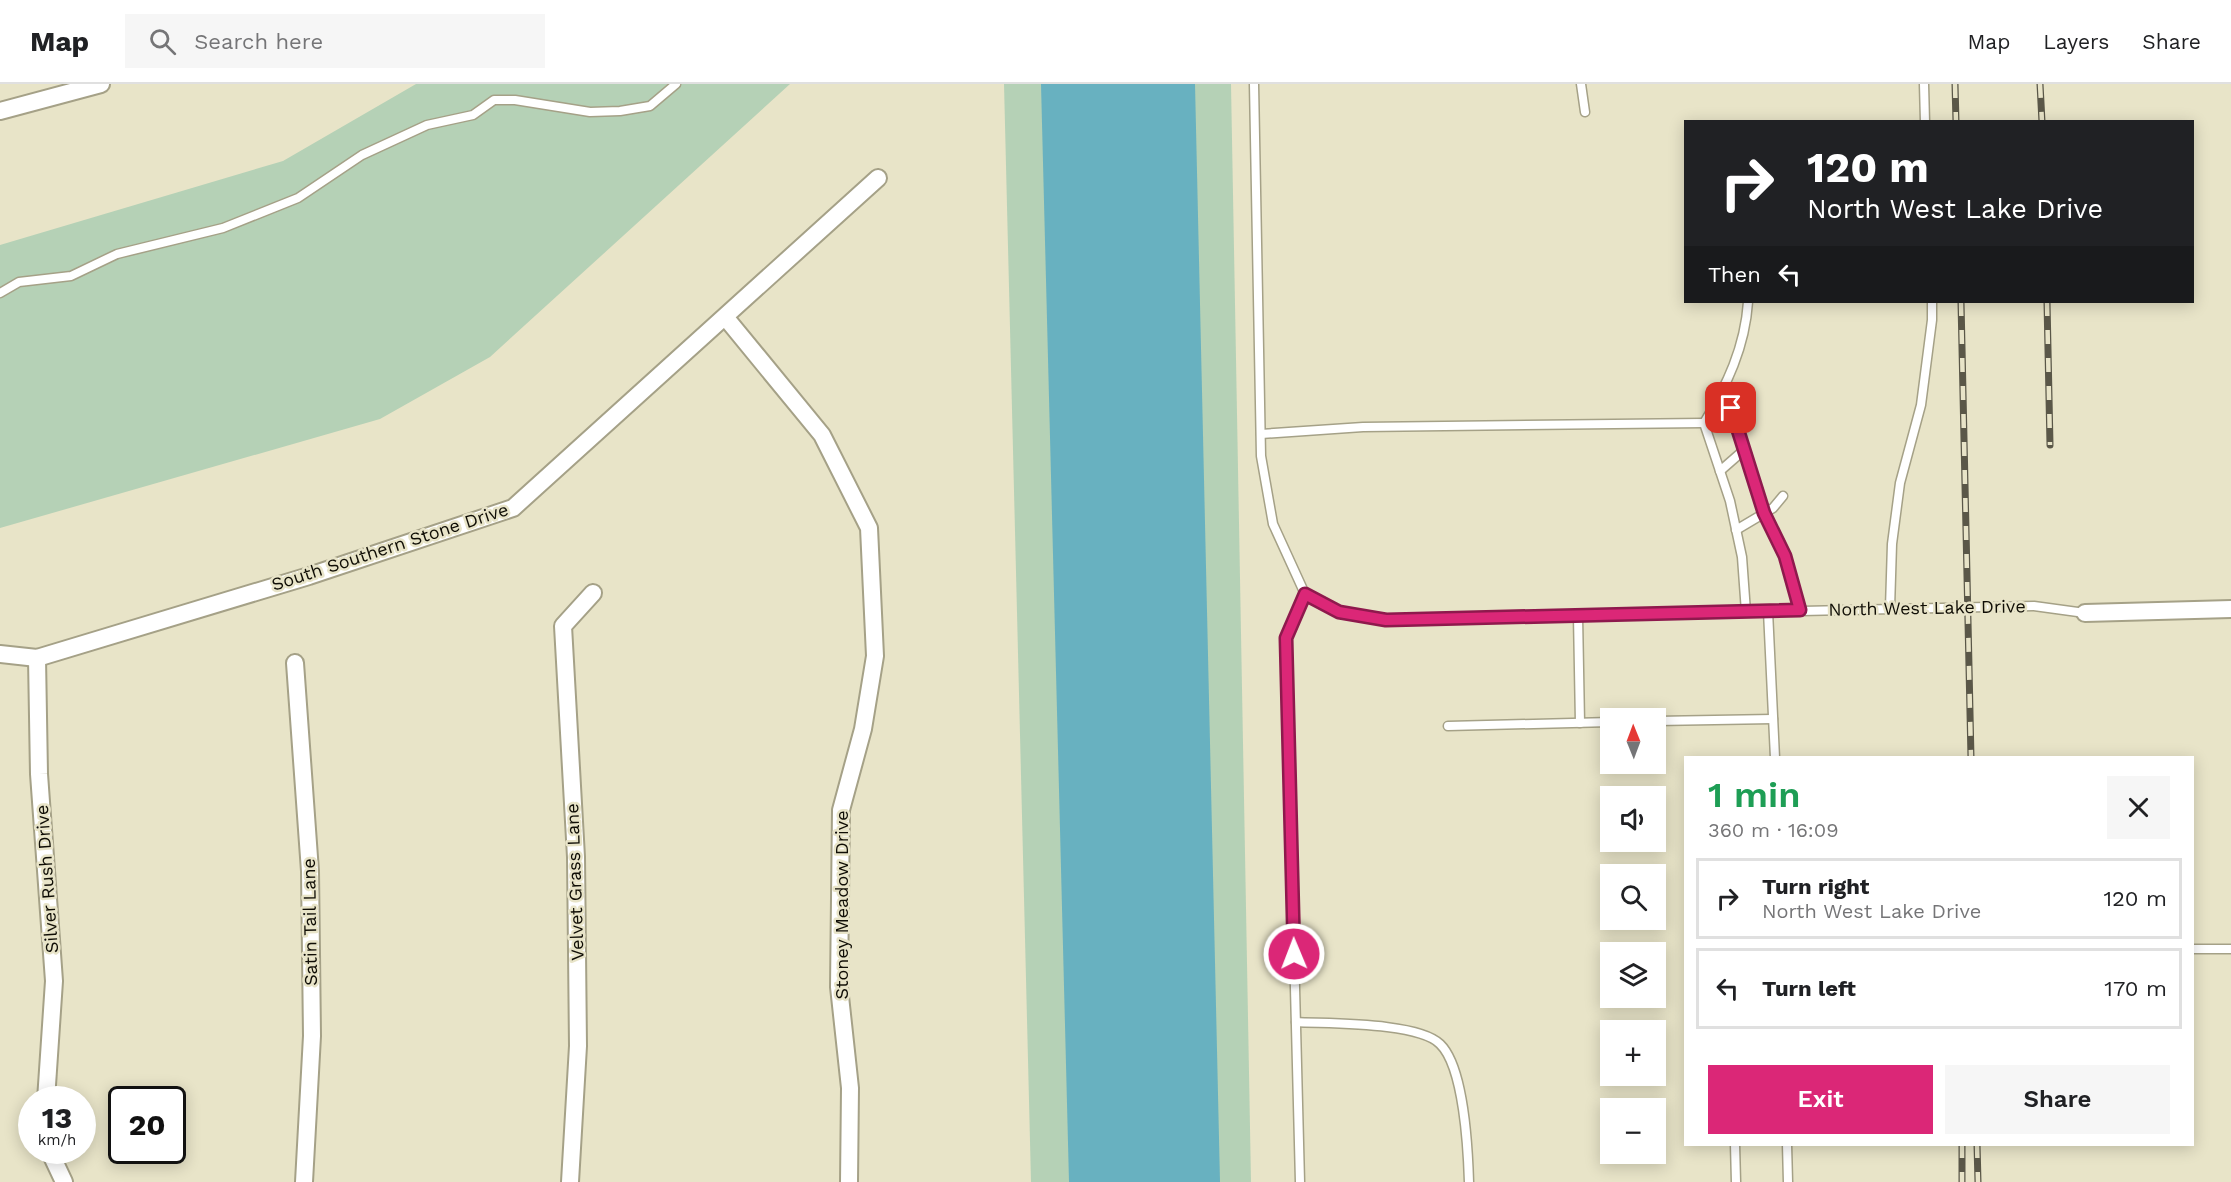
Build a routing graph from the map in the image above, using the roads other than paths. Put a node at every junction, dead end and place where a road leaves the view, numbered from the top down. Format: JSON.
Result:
{"nodes":[{"id":1,"x":101,"y":84,"type":"edge"},
{"id":2,"x":676,"y":84,"type":"edge"},
{"id":3,"x":1254,"y":84,"type":"edge"},
{"id":4,"x":1581,"y":84,"type":"edge"},
{"id":5,"x":1924,"y":84,"type":"edge"},
{"id":6,"x":0,"y":111,"type":"edge"},
{"id":7,"x":1585,"y":112,"type":"dead end"},
{"id":8,"x":1925,"y":120,"type":"edge"},
{"id":9,"x":878,"y":178,"type":"dead end"},
{"id":10,"x":0,"y":293,"type":"edge"},
{"id":11,"x":1748,"y":303,"type":"edge"},
{"id":12,"x":1932,"y":303,"type":"edge"},
{"id":13,"x":726,"y":318,"type":"junction"},
{"id":14,"x":1725,"y":388,"type":"junction"},
{"id":15,"x":1704,"y":423,"type":"junction"},
{"id":16,"x":1261,"y":434,"type":"junction"},
{"id":17,"x":1744,"y":450,"type":"junction"},
{"id":18,"x":1720,"y":471,"type":"junction"},
{"id":19,"x":1783,"y":496,"type":"dead end"},
{"id":20,"x":1764,"y":513,"type":"junction"},
{"id":21,"x":1736,"y":530,"type":"junction"},
{"id":22,"x":593,"y":593,"type":"dead end"},
{"id":23,"x":1305,"y":594,"type":"junction"},
{"id":24,"x":1890,"y":608,"type":"junction"},
{"id":25,"x":2231,"y":609,"type":"edge"},
{"id":26,"x":1800,"y":610,"type":"junction"},
{"id":27,"x":1768,"y":611,"type":"junction"},
{"id":28,"x":1746,"y":612,"type":"junction"},
{"id":29,"x":2085,"y":612,"type":"joint"},
{"id":30,"x":1578,"y":616,"type":"junction"},
{"id":31,"x":0,"y":654,"type":"edge"},
{"id":32,"x":37,"y":658,"type":"junction"},
{"id":33,"x":295,"y":663,"type":"dead end"},
{"id":34,"x":1773,"y":718,"type":"junction"},
{"id":35,"x":1666,"y":721,"type":"edge"},
{"id":36,"x":1600,"y":722,"type":"edge"},
{"id":37,"x":1580,"y":723,"type":"junction"},
{"id":38,"x":1448,"y":726,"type":"dead end"},
{"id":39,"x":1775,"y":756,"type":"edge"},
{"id":40,"x":2194,"y":949,"type":"edge"},
{"id":41,"x":2231,"y":949,"type":"edge"},
{"id":42,"x":1296,"y":1022,"type":"junction"},
{"id":43,"x":47,"y":1086,"type":"edge"},
{"id":44,"x":1735,"y":1146,"type":"edge"},
{"id":45,"x":1787,"y":1146,"type":"edge"},
{"id":46,"x":56,"y":1164,"type":"edge"},
{"id":47,"x":64,"y":1182,"type":"edge"},
{"id":48,"x":304,"y":1182,"type":"edge"},
{"id":49,"x":570,"y":1182,"type":"edge"},
{"id":50,"x":849,"y":1182,"type":"edge"},
{"id":51,"x":1300,"y":1182,"type":"edge"},
{"id":52,"x":1469,"y":1182,"type":"edge"},
{"id":53,"x":1736,"y":1182,"type":"edge"},
{"id":54,"x":1788,"y":1182,"type":"edge"}],
"edges":[{"from":1,"to":6,"type":"street"},
{"from":2,"to":10,"type":"lane"},
{"from":3,"to":16,"type":"lane"},
{"from":4,"to":7,"type":"lane"},
{"from":5,"to":8,"type":"lane"},
{"from":9,"to":13,"type":"street","name":"South Southern Stone Drive"},
{"from":11,"to":14,"type":"lane"},
{"from":12,"to":24,"type":"lane"},
{"from":13,"to":32,"type":"street","name":"South Southern Stone Drive"},
{"from":13,"to":50,"type":"street","name":"Stoney Meadow Drive"},
{"from":14,"to":15,"type":"lane"},
{"from":14,"to":17,"type":"lane"},
{"from":15,"to":16,"type":"lane"},
{"from":15,"to":18,"type":"lane"},
{"from":16,"to":23,"type":"lane"},
{"from":17,"to":18,"type":"lane"},
{"from":17,"to":20,"type":"lane"},
{"from":18,"to":21,"type":"lane"},
{"from":19,"to":20,"type":"lane"},
{"from":20,"to":21,"type":"lane"},
{"from":20,"to":26,"type":"lane"},
{"from":21,"to":28,"type":"lane"},
{"from":22,"to":49,"type":"street","name":"Velvet Grass Lane"},
{"from":23,"to":30,"type":"lane","name":"North West Lake Drive"},
{"from":23,"to":42,"type":"lane"},
{"from":24,"to":26,"type":"lane","name":"North West Lake Drive"},
{"from":24,"to":29,"type":"lane","name":"North West Lake Drive"},
{"from":25,"to":29,"type":"street","name":"North West Lake Drive"},
{"from":26,"to":27,"type":"lane","name":"North West Lake Drive"},
{"from":27,"to":28,"type":"lane","name":"North West Lake Drive"},
{"from":27,"to":34,"type":"lane"},
{"from":28,"to":30,"type":"lane","name":"North West Lake Drive"},
{"from":30,"to":37,"type":"lane"},
{"from":31,"to":32,"type":"street"},
{"from":32,"to":43,"type":"street","name":"Silver Rush Drive"},
{"from":33,"to":48,"type":"street","name":"Satin Tail Lane"},
{"from":34,"to":35,"type":"lane"},
{"from":34,"to":39,"type":"lane"},
{"from":36,"to":37,"type":"lane"},
{"from":37,"to":38,"type":"lane"},
{"from":40,"to":41,"type":"lane"},
{"from":42,"to":51,"type":"lane"},
{"from":42,"to":52,"type":"lane"},
{"from":44,"to":53,"type":"lane"},
{"from":45,"to":54,"type":"lane"},
{"from":46,"to":47,"type":"street"}]}
